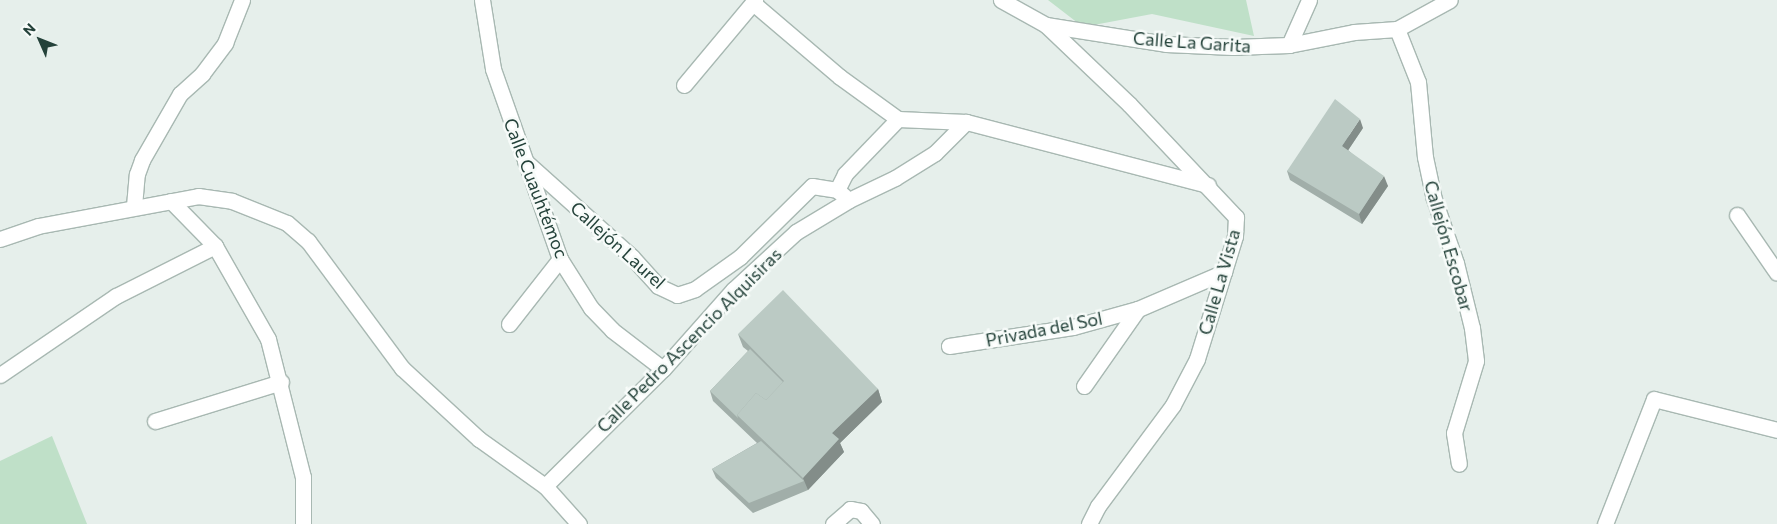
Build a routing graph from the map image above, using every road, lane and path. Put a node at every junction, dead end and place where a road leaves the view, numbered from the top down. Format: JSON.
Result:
{"nodes":[{"id":1,"x":242,"y":0,"type":"edge"},
{"id":2,"x":482,"y":0,"type":"edge"},
{"id":3,"x":1001,"y":0,"type":"edge"},
{"id":4,"x":1309,"y":0,"type":"edge"},
{"id":5,"x":1450,"y":0,"type":"edge"},
{"id":6,"x":754,"y":2,"type":"edge"},
{"id":7,"x":1046,"y":25,"type":"junction"},
{"id":8,"x":1397,"y":29,"type":"junction"},
{"id":9,"x":1289,"y":45,"type":"junction"},
{"id":10,"x":684,"y":85,"type":"dead end"},
{"id":11,"x":898,"y":119,"type":"junction"},
{"id":12,"x":966,"y":122,"type":"junction"},
{"id":13,"x":522,"y":158,"type":"junction"},
{"id":14,"x":1208,"y":185,"type":"junction"},
{"id":15,"x":837,"y":190,"type":"junction"},
{"id":16,"x":849,"y":200,"type":"junction"},
{"id":17,"x":171,"y":201,"type":"junction"},
{"id":18,"x":134,"y":206,"type":"junction"},
{"id":19,"x":1737,"y":215,"type":"dead end"},
{"id":20,"x":0,"y":239,"type":"edge"},
{"id":21,"x":215,"y":246,"type":"junction"},
{"id":22,"x":560,"y":259,"type":"junction"},
{"id":23,"x":1224,"y":272,"type":"junction"},
{"id":24,"x":1777,"y":273,"type":"edge"},
{"id":25,"x":1138,"y":309,"type":"junction"},
{"id":26,"x":509,"y":324,"type":"dead end"},
{"id":27,"x":949,"y":346,"type":"dead end"},
{"id":28,"x":663,"y":369,"type":"junction"},
{"id":29,"x":0,"y":375,"type":"edge"},
{"id":30,"x":281,"y":382,"type":"junction"},
{"id":31,"x":1084,"y":386,"type":"dead end"},
{"id":32,"x":155,"y":421,"type":"dead end"},
{"id":33,"x":1777,"y":430,"type":"edge"},
{"id":34,"x":1459,"y":464,"type":"dead end"},
{"id":35,"x":545,"y":486,"type":"junction"},
{"id":36,"x":303,"y":524,"type":"edge"},
{"id":37,"x":579,"y":524,"type":"edge"},
{"id":38,"x":834,"y":524,"type":"edge"},
{"id":39,"x":872,"y":524,"type":"edge"},
{"id":40,"x":1090,"y":524,"type":"edge"},
{"id":41,"x":1605,"y":524,"type":"edge"}],
"edges":[{"from":1,"to":18,"type":"street"},
{"from":2,"to":13,"type":"street","name":"Calle Cuauhtémoc"},
{"from":3,"to":7,"type":"street"},
{"from":4,"to":9,"type":"street"},
{"from":5,"to":8,"type":"street"},
{"from":6,"to":10,"type":"street"},
{"from":6,"to":11,"type":"street"},
{"from":7,"to":9,"type":"street","name":"Calle La Garita"},
{"from":7,"to":14,"type":"street","name":"Calle La Vista"},
{"from":8,"to":9,"type":"street","name":"Calle La Garita"},
{"from":8,"to":34,"type":"street","name":"Callejón Escobar"},
{"from":11,"to":12,"type":"street"},
{"from":11,"to":15,"type":"street"},
{"from":12,"to":14,"type":"street"},
{"from":12,"to":16,"type":"street","name":"Calle Pedro Ascencio Alquisiras"},
{"from":13,"to":15,"type":"street","name":"Callejón Laurel"},
{"from":13,"to":22,"type":"street","name":"Calle Cuauhtémoc"},
{"from":14,"to":23,"type":"street","name":"Calle La Vista"},
{"from":15,"to":16,"type":"street"},
{"from":16,"to":28,"type":"street","name":"Calle Pedro Ascencio Alquisiras"},
{"from":17,"to":18,"type":"street"},
{"from":17,"to":21,"type":"street"},
{"from":17,"to":35,"type":"street"},
{"from":18,"to":20,"type":"street"},
{"from":19,"to":24,"type":"street"},
{"from":21,"to":29,"type":"street"},
{"from":21,"to":30,"type":"street"},
{"from":22,"to":26,"type":"street"},
{"from":22,"to":28,"type":"street","name":"Calle Cuauhtémoc"},
{"from":23,"to":25,"type":"street","name":"Privada del Sol"},
{"from":23,"to":40,"type":"street","name":"Calle La Vista"},
{"from":25,"to":27,"type":"street","name":"Privada del Sol"},
{"from":25,"to":31,"type":"street","name":"Privada del Sol"},
{"from":28,"to":35,"type":"street","name":"Calle Pedro Ascencio Alquisiras"},
{"from":30,"to":32,"type":"street"},
{"from":30,"to":36,"type":"street"},
{"from":33,"to":41,"type":"street"},
{"from":35,"to":37,"type":"street"},
{"from":38,"to":39,"type":"street"}]}
